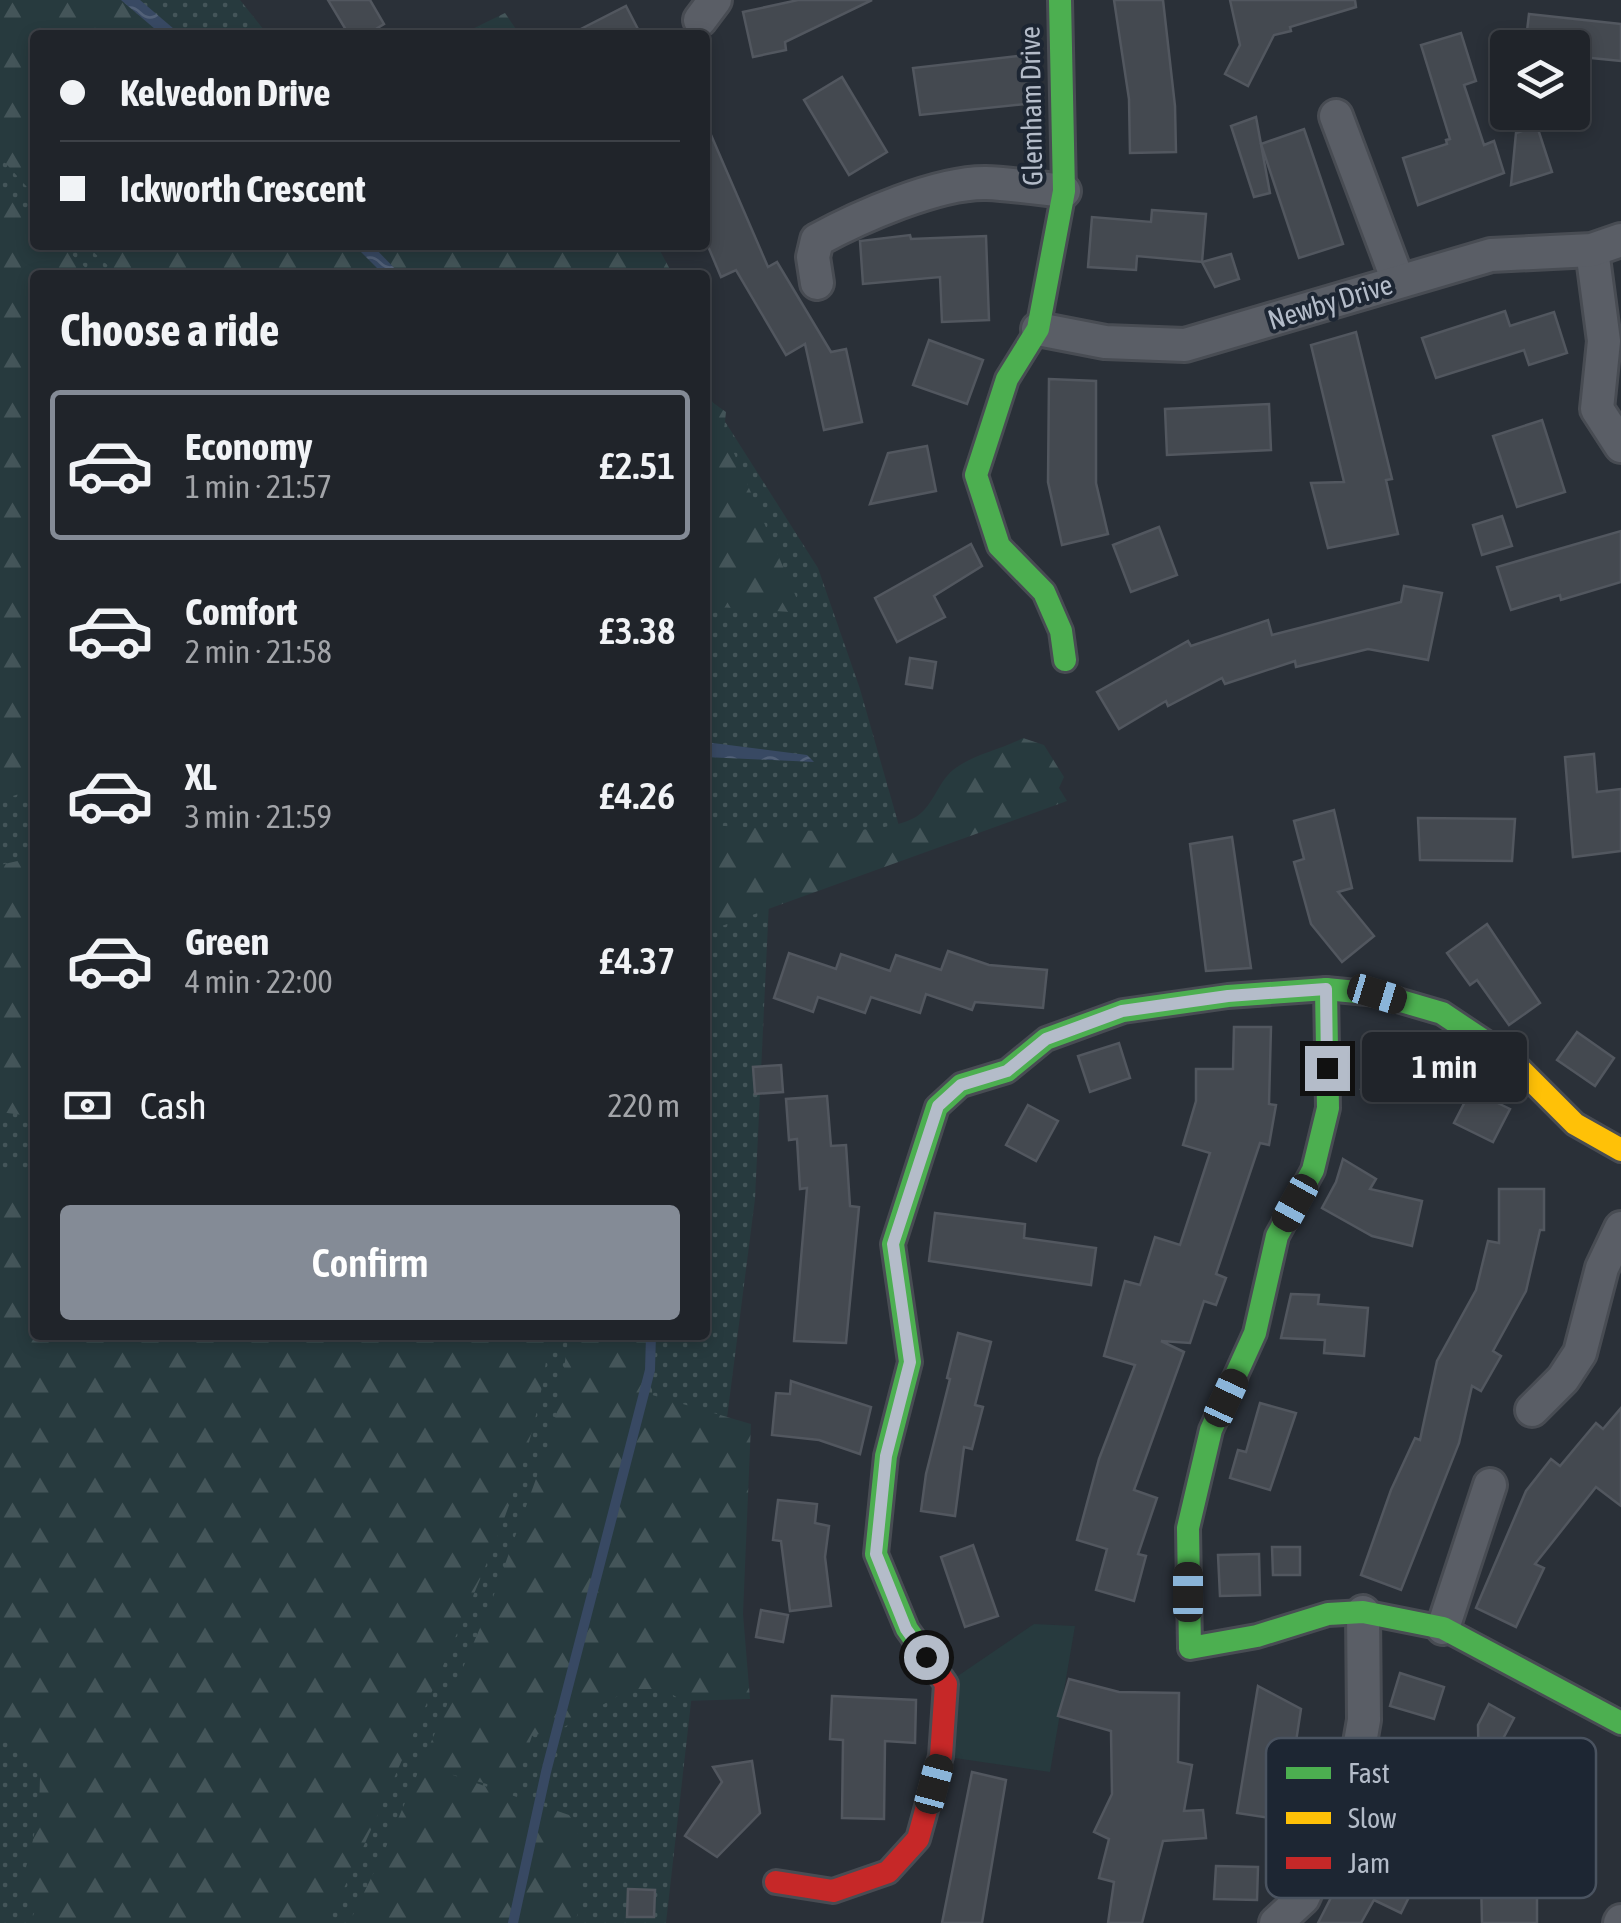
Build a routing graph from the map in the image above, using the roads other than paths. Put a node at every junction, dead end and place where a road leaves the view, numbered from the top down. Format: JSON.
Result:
{"nodes":[{"id":1,"x":1060,"y":0,"type":"edge"},
{"id":2,"x":1336,"y":116,"type":"dead end"},
{"id":3,"x":1064,"y":191,"type":"junction"},
{"id":4,"x":1606,"y":245,"type":"edge"},
{"id":5,"x":1398,"y":282,"type":"junction"},
{"id":6,"x":817,"y":283,"type":"dead end"},
{"id":7,"x":1038,"y":329,"type":"junction"},
{"id":8,"x":1621,"y":446,"type":"edge"},
{"id":9,"x":1065,"y":660,"type":"dead end"},
{"id":10,"x":1326,"y":989,"type":"junction"},
{"id":11,"x":1621,"y":1150,"type":"edge"},
{"id":12,"x":1621,"y":1228,"type":"edge"},
{"id":13,"x":1532,"y":1410,"type":"dead end"},
{"id":14,"x":1490,"y":1485,"type":"dead end"},
{"id":15,"x":1362,"y":1612,"type":"junction"},
{"id":16,"x":1443,"y":1628,"type":"junction"},
{"id":17,"x":1621,"y":1723,"type":"edge"},
{"id":18,"x":1361,"y":1738,"type":"edge"},
{"id":19,"x":776,"y":1882,"type":"dead end"},
{"id":20,"x":1303,"y":1898,"type":"edge"},
{"id":21,"x":1276,"y":1923,"type":"edge"}],
"edges":[{"from":1,"to":3,"type":"street","name":"Glemham Drive"},
{"from":2,"to":5,"type":"street"},
{"from":3,"to":6,"type":"street"},
{"from":3,"to":7,"type":"street","name":"Glemham Drive"},
{"from":4,"to":5,"type":"street","name":"Newby Drive"},
{"from":4,"to":8,"type":"street"},
{"from":5,"to":7,"type":"street","name":"Newby Drive"},
{"from":7,"to":9,"type":"street"},
{"from":10,"to":11,"type":"street"},
{"from":10,"to":15,"type":"street"},
{"from":10,"to":19,"type":"street"},
{"from":12,"to":13,"type":"street"},
{"from":14,"to":16,"type":"street"},
{"from":15,"to":16,"type":"street"},
{"from":15,"to":18,"type":"street"},
{"from":16,"to":17,"type":"street"},
{"from":20,"to":21,"type":"street"}]}
